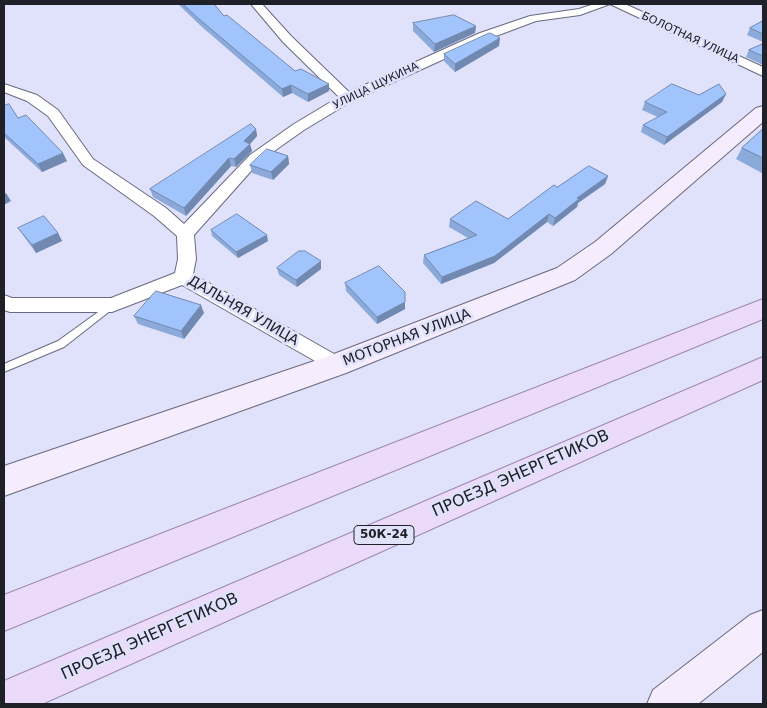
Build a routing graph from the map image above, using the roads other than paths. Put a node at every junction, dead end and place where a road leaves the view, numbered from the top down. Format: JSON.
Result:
{"nodes":[{"id":1,"x":256,"y":4,"type":"edge"},
{"id":2,"x":605,"y":4,"type":"edge"},
{"id":3,"x":616,"y":4,"type":"edge"},
{"id":4,"x":763,"y":72,"type":"edge"},
{"id":5,"x":4,"y":88,"type":"edge"},
{"id":6,"x":347,"y":98,"type":"junction"},
{"id":7,"x":763,"y":112,"type":"edge"},
{"id":8,"x":185,"y":234,"type":"junction"},
{"id":9,"x":183,"y":277,"type":"junction"},
{"id":10,"x":4,"y":302,"type":"edge"},
{"id":11,"x":112,"y":304,"type":"junction"},
{"id":12,"x":763,"y":309,"type":"edge"},
{"id":13,"x":336,"y":365,"type":"junction"},
{"id":14,"x":4,"y":368,"type":"edge"},
{"id":15,"x":763,"y":368,"type":"edge"},
{"id":16,"x":4,"y":481,"type":"edge"},
{"id":17,"x":4,"y":613,"type":"edge"},
{"id":18,"x":763,"y":628,"type":"edge"},
{"id":19,"x":4,"y":701,"type":"edge"},
{"id":20,"x":667,"y":704,"type":"edge"}],
"edges":[{"from":1,"to":6,"type":"street"},
{"from":2,"to":6,"type":"street","name":"УЛИЦА ЩУКИНА"},
{"from":3,"to":4,"type":"street","name":"БОЛОТНАЯ УЛИЦА"},
{"from":5,"to":8,"type":"street"},
{"from":6,"to":8,"type":"street","name":"УЛИЦА ЩУКИНА"},
{"from":7,"to":13,"type":"street","name":"МОТОРНАЯ УЛИЦА"},
{"from":8,"to":9,"type":"street","name":"ДАЛЬНЯЯ УЛИЦА"},
{"from":9,"to":11,"type":"street"},
{"from":9,"to":13,"type":"street","name":"ДАЛЬНЯЯ УЛИЦА"},
{"from":10,"to":11,"type":"street"},
{"from":11,"to":14,"type":"lane"},
{"from":12,"to":17,"type":"main road"},
{"from":13,"to":16,"type":"street","name":"МОТОРНАЯ УЛИЦА"},
{"from":15,"to":19,"type":"main road","name":"ПРОЕЗД ЭНЕРГЕТИКОВ","number":"50К-24"},
{"from":18,"to":20,"type":"street"}]}
